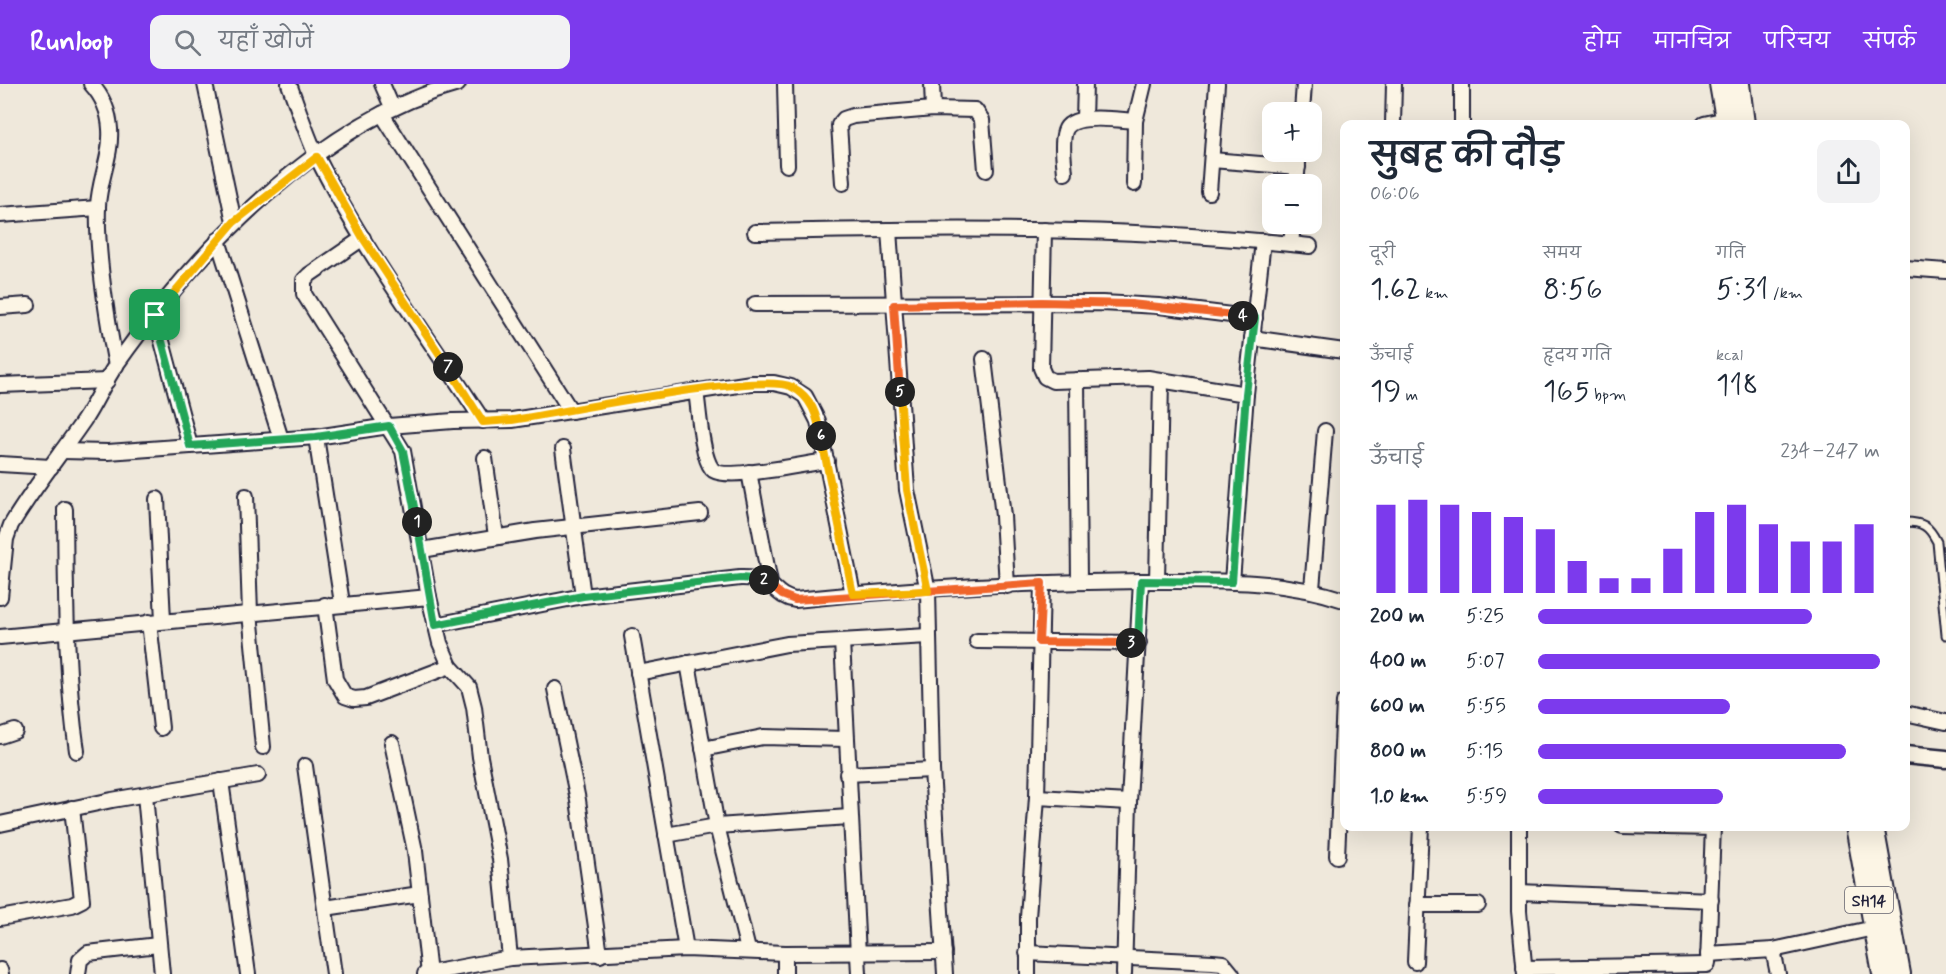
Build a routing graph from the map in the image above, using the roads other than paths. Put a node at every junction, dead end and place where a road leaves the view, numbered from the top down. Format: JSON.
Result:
{"nodes":[{"id":1,"x":91,"y":84,"type":"edge"},
{"id":2,"x":205,"y":84,"type":"edge"},
{"id":3,"x":289,"y":84,"type":"edge"},
{"id":4,"x":382,"y":84,"type":"edge"},
{"id":5,"x":458,"y":84,"type":"edge"},
{"id":6,"x":785,"y":84,"type":"edge"},
{"id":7,"x":932,"y":84,"type":"edge"},
{"id":8,"x":1084,"y":84,"type":"edge"},
{"id":9,"x":1144,"y":84,"type":"edge"},
{"id":10,"x":1217,"y":84,"type":"edge"},
{"id":11,"x":1304,"y":84,"type":"edge"},
{"id":12,"x":1394,"y":84,"type":"edge"},
{"id":13,"x":1462,"y":84,"type":"edge"},
{"id":14,"x":1720,"y":84,"type":"edge"},
{"id":15,"x":1739,"y":84,"type":"edge"},
{"id":16,"x":1303,"y":102,"type":"edge"},
{"id":17,"x":933,"y":109,"type":"junction"},
{"id":18,"x":387,"y":110,"type":"junction"},
{"id":19,"x":1084,"y":119,"type":"junction"},
{"id":20,"x":1393,"y":120,"type":"edge"},
{"id":21,"x":1462,"y":120,"type":"edge"},
{"id":22,"x":1731,"y":120,"type":"edge"},
{"id":23,"x":1733,"y":120,"type":"edge"},
{"id":24,"x":1135,"y":121,"type":"junction"},
{"id":25,"x":317,"y":157,"type":"junction"},
{"id":26,"x":1212,"y":160,"type":"junction"},
{"id":27,"x":1298,"y":162,"type":"edge"},
{"id":28,"x":787,"y":165,"type":"dead end"},
{"id":29,"x":1298,"y":167,"type":"junction"},
{"id":30,"x":986,"y":170,"type":"dead end"},
{"id":31,"x":1065,"y":173,"type":"dead end"},
{"id":32,"x":1297,"y":174,"type":"edge"},
{"id":33,"x":843,"y":183,"type":"dead end"},
{"id":34,"x":1134,"y":184,"type":"dead end"},
{"id":35,"x":1209,"y":192,"type":"dead end"},
{"id":36,"x":98,"y":208,"type":"junction"},
{"id":37,"x":0,"y":215,"type":"edge"},
{"id":38,"x":234,"y":222,"type":"junction"},
{"id":39,"x":889,"y":230,"type":"junction"},
{"id":40,"x":1044,"y":230,"type":"junction"},
{"id":41,"x":755,"y":232,"type":"dead end"},
{"id":42,"x":1292,"y":234,"type":"edge"},
{"id":43,"x":363,"y":238,"type":"junction"},
{"id":44,"x":218,"y":240,"type":"junction"},
{"id":45,"x":1263,"y":241,"type":"junction"},
{"id":46,"x":1291,"y":244,"type":"junction"},
{"id":47,"x":1311,"y":246,"type":"dead end"},
{"id":48,"x":1910,"y":268,"type":"edge"},
{"id":49,"x":1946,"y":271,"type":"edge"},
{"id":50,"x":1042,"y":302,"type":"junction"},
{"id":51,"x":755,"y":304,"type":"dead end"},
{"id":52,"x":28,"y":305,"type":"dead end"},
{"id":53,"x":894,"y":305,"type":"junction"},
{"id":54,"x":0,"y":307,"type":"edge"},
{"id":55,"x":155,"y":315,"type":"junction"},
{"id":56,"x":1255,"y":318,"type":"junction"},
{"id":57,"x":1252,"y":338,"type":"junction"},
{"id":58,"x":1340,"y":350,"type":"edge"},
{"id":59,"x":984,"y":359,"type":"dead end"},
{"id":60,"x":116,"y":366,"type":"junction"},
{"id":61,"x":1077,"y":380,"type":"junction"},
{"id":62,"x":1161,"y":380,"type":"junction"},
{"id":63,"x":107,"y":381,"type":"junction"},
{"id":64,"x":0,"y":385,"type":"edge"},
{"id":65,"x":696,"y":391,"type":"junction"},
{"id":66,"x":1246,"y":394,"type":"junction"},
{"id":67,"x":571,"y":411,"type":"junction"},
{"id":68,"x":483,"y":422,"type":"junction"},
{"id":69,"x":389,"y":426,"type":"junction"},
{"id":70,"x":1325,"y":431,"type":"dead end"},
{"id":71,"x":316,"y":437,"type":"junction"},
{"id":72,"x":281,"y":439,"type":"junction"},
{"id":73,"x":190,"y":446,"type":"junction"},
{"id":74,"x":563,"y":449,"type":"dead end"},
{"id":75,"x":62,"y":451,"type":"junction"},
{"id":76,"x":485,"y":458,"type":"dead end"},
{"id":77,"x":827,"y":460,"type":"junction"},
{"id":78,"x":0,"y":464,"type":"edge"},
{"id":79,"x":51,"y":467,"type":"junction"},
{"id":80,"x":749,"y":472,"type":"junction"},
{"id":81,"x":246,"y":496,"type":"dead end"},
{"id":82,"x":157,"y":499,"type":"dead end"},
{"id":83,"x":64,"y":509,"type":"dead end"},
{"id":84,"x":700,"y":513,"type":"dead end"},
{"id":85,"x":1910,"y":522,"type":"edge"},
{"id":86,"x":573,"y":526,"type":"junction"},
{"id":87,"x":496,"y":536,"type":"junction"},
{"id":88,"x":422,"y":550,"type":"junction"},
{"id":89,"x":1079,"y":580,"type":"junction"},
{"id":90,"x":1141,"y":581,"type":"junction"},
{"id":91,"x":1157,"y":581,"type":"junction"},
{"id":92,"x":1232,"y":582,"type":"junction"},
{"id":93,"x":770,"y":583,"type":"junction"},
{"id":94,"x":1042,"y":583,"type":"junction"},
{"id":95,"x":1007,"y":586,"type":"junction"},
{"id":96,"x":1312,"y":589,"type":"junction"},
{"id":97,"x":928,"y":591,"type":"junction"},
{"id":98,"x":853,"y":594,"type":"junction"},
{"id":99,"x":583,"y":596,"type":"junction"},
{"id":100,"x":0,"y":597,"type":"edge"},
{"id":101,"x":429,"y":597,"type":"junction"},
{"id":102,"x":1340,"y":599,"type":"edge"},
{"id":103,"x":342,"y":603,"type":"junction"},
{"id":104,"x":325,"y":605,"type":"junction"},
{"id":105,"x":250,"y":613,"type":"junction"},
{"id":106,"x":156,"y":621,"type":"junction"},
{"id":107,"x":435,"y":625,"type":"junction"},
{"id":108,"x":66,"y":631,"type":"junction"},
{"id":109,"x":1946,"y":635,"type":"edge"},
{"id":110,"x":632,"y":636,"type":"dead end"},
{"id":111,"x":928,"y":636,"type":"junction"},
{"id":112,"x":0,"y":637,"type":"edge"},
{"id":113,"x":842,"y":641,"type":"junction"},
{"id":114,"x":977,"y":641,"type":"dead end"},
{"id":115,"x":1039,"y":642,"type":"junction"},
{"id":116,"x":1138,"y":643,"type":"junction"},
{"id":117,"x":688,"y":663,"type":"junction"},
{"id":118,"x":450,"y":666,"type":"junction"},
{"id":119,"x":638,"y":673,"type":"junction"},
{"id":120,"x":555,"y":689,"type":"dead end"},
{"id":121,"x":1910,"y":714,"type":"edge"},
{"id":122,"x":1946,"y":722,"type":"edge"},
{"id":123,"x":161,"y":728,"type":"dead end"},
{"id":124,"x":15,"y":731,"type":"dead end"},
{"id":125,"x":0,"y":736,"type":"edge"},
{"id":126,"x":846,"y":739,"type":"junction"},
{"id":127,"x":392,"y":743,"type":"dead end"},
{"id":128,"x":263,"y":747,"type":"dead end"},
{"id":129,"x":703,"y":749,"type":"junction"},
{"id":130,"x":77,"y":751,"type":"dead end"},
{"id":131,"x":1910,"y":755,"type":"edge"},
{"id":132,"x":1946,"y":759,"type":"edge"},
{"id":133,"x":305,"y":766,"type":"dead end"},
{"id":134,"x":932,"y":771,"type":"junction"},
{"id":135,"x":847,"y":774,"type":"junction"},
{"id":136,"x":258,"y":775,"type":"dead end"},
{"id":137,"x":221,"y":781,"type":"junction"},
{"id":138,"x":145,"y":795,"type":"junction"},
{"id":139,"x":1037,"y":797,"type":"junction"},
{"id":140,"x":1129,"y":802,"type":"junction"},
{"id":141,"x":72,"y":808,"type":"junction"},
{"id":142,"x":849,"y":817,"type":"junction"},
{"id":143,"x":0,"y":824,"type":"edge"},
{"id":144,"x":717,"y":826,"type":"junction"},
{"id":145,"x":1340,"y":831,"type":"edge"},
{"id":146,"x":1421,"y":831,"type":"edge"},
{"id":147,"x":1519,"y":831,"type":"edge"},
{"id":148,"x":1713,"y":831,"type":"edge"},
{"id":149,"x":1857,"y":831,"type":"edge"},
{"id":150,"x":1874,"y":831,"type":"edge"},
{"id":151,"x":666,"y":836,"type":"junction"},
{"id":152,"x":1337,"y":856,"type":"dead end"},
{"id":153,"x":1519,"y":892,"type":"junction"},
{"id":154,"x":420,"y":894,"type":"junction"},
{"id":155,"x":1711,"y":900,"type":"junction"},
{"id":156,"x":1417,"y":905,"type":"junction"},
{"id":157,"x":1478,"y":905,"type":"dead end"},
{"id":158,"x":325,"y":908,"type":"junction"},
{"id":159,"x":0,"y":918,"type":"edge"},
{"id":160,"x":1874,"y":928,"type":"junction"},
{"id":161,"x":158,"y":945,"type":"junction"},
{"id":162,"x":686,"y":949,"type":"junction"},
{"id":163,"x":748,"y":950,"type":"junction"},
{"id":164,"x":1773,"y":950,"type":"junction"},
{"id":165,"x":944,"y":952,"type":"junction"},
{"id":166,"x":785,"y":953,"type":"junction"},
{"id":167,"x":1027,"y":953,"type":"junction"},
{"id":168,"x":858,"y":954,"type":"junction"},
{"id":169,"x":600,"y":955,"type":"junction"},
{"id":170,"x":510,"y":958,"type":"junction"},
{"id":171,"x":1124,"y":958,"type":"junction"},
{"id":172,"x":1415,"y":962,"type":"dead end"},
{"id":173,"x":1708,"y":965,"type":"edge"},
{"id":174,"x":1525,"y":971,"type":"edge"},
{"id":175,"x":1611,"y":971,"type":"edge"},
{"id":176,"x":78,"y":974,"type":"edge"},
{"id":177,"x":162,"y":974,"type":"edge"},
{"id":178,"x":248,"y":974,"type":"edge"},
{"id":179,"x":334,"y":974,"type":"edge"},
{"id":180,"x":428,"y":974,"type":"edge"},
{"id":181,"x":785,"y":974,"type":"edge"},
{"id":182,"x":859,"y":974,"type":"edge"},
{"id":183,"x":945,"y":974,"type":"edge"},
{"id":184,"x":1028,"y":974,"type":"edge"},
{"id":185,"x":1124,"y":974,"type":"edge"},
{"id":186,"x":1232,"y":974,"type":"edge"},
{"id":187,"x":1778,"y":974,"type":"edge"},
{"id":188,"x":1883,"y":974,"type":"edge"},
{"id":189,"x":1900,"y":974,"type":"edge"}],
"edges":[{"from":1,"to":36,"type":"street"},
{"from":2,"to":38,"type":"street"},
{"from":3,"to":25,"type":"street"},
{"from":4,"to":18,"type":"street"},
{"from":5,"to":18,"type":"street"},
{"from":6,"to":28,"type":"street"},
{"from":7,"to":17,"type":"street"},
{"from":8,"to":19,"type":"street"},
{"from":9,"to":24,"type":"street"},
{"from":10,"to":26,"type":"street"},
{"from":11,"to":16,"type":"street"},
{"from":12,"to":20,"type":"street"},
{"from":13,"to":21,"type":"street"},
{"from":14,"to":22,"type":"main road"},
{"from":15,"to":23,"type":"main road"},
{"from":17,"to":30,"type":"street"},
{"from":17,"to":33,"type":"street"},
{"from":18,"to":25,"type":"street"},
{"from":18,"to":67,"type":"street"},
{"from":19,"to":24,"type":"street"},
{"from":19,"to":31,"type":"street"},
{"from":24,"to":34,"type":"street"},
{"from":25,"to":38,"type":"street"},
{"from":25,"to":43,"type":"street"},
{"from":26,"to":29,"type":"street"},
{"from":26,"to":35,"type":"street"},
{"from":27,"to":29,"type":"street"},
{"from":29,"to":32,"type":"street"},
{"from":36,"to":37,"type":"street"},
{"from":36,"to":60,"type":"street"},
{"from":38,"to":44,"type":"street"},
{"from":39,"to":40,"type":"street"},
{"from":39,"to":41,"type":"street"},
{"from":39,"to":53,"type":"street"},
{"from":40,"to":45,"type":"street"},
{"from":40,"to":50,"type":"street"},
{"from":42,"to":46,"type":"street"},
{"from":43,"to":68,"type":"street"},
{"from":43,"to":69,"type":"street"},
{"from":44,"to":55,"type":"street"},
{"from":44,"to":72,"type":"street"},
{"from":45,"to":46,"type":"street"},
{"from":45,"to":56,"type":"street"},
{"from":46,"to":47,"type":"street"},
{"from":48,"to":49,"type":"street"},
{"from":50,"to":53,"type":"street"},
{"from":50,"to":56,"type":"street"},
{"from":50,"to":61,"type":"street"},
{"from":51,"to":53,"type":"street"},
{"from":52,"to":54,"type":"street"},
{"from":53,"to":97,"type":"street"},
{"from":55,"to":60,"type":"street"},
{"from":55,"to":73,"type":"street"},
{"from":56,"to":57,"type":"street"},
{"from":57,"to":58,"type":"street"},
{"from":57,"to":66,"type":"street"},
{"from":59,"to":95,"type":"street"},
{"from":60,"to":63,"type":"street"},
{"from":61,"to":62,"type":"street"},
{"from":61,"to":89,"type":"street"},
{"from":62,"to":66,"type":"street"},
{"from":62,"to":91,"type":"street"},
{"from":63,"to":64,"type":"street"},
{"from":63,"to":75,"type":"street"},
{"from":65,"to":67,"type":"street"},
{"from":65,"to":77,"type":"street"},
{"from":65,"to":80,"type":"street"},
{"from":66,"to":92,"type":"street"},
{"from":67,"to":68,"type":"street"},
{"from":68,"to":69,"type":"street"},
{"from":69,"to":71,"type":"street"},
{"from":69,"to":88,"type":"street"},
{"from":70,"to":96,"type":"street"},
{"from":71,"to":72,"type":"street"},
{"from":71,"to":103,"type":"street"},
{"from":72,"to":73,"type":"street"},
{"from":73,"to":75,"type":"street"},
{"from":74,"to":86,"type":"street"},
{"from":75,"to":79,"type":"street"},
{"from":76,"to":87,"type":"street"},
{"from":77,"to":80,"type":"street"},
{"from":77,"to":98,"type":"street"},
{"from":78,"to":79,"type":"street"},
{"from":79,"to":100,"type":"street"},
{"from":80,"to":93,"type":"street"},
{"from":81,"to":105,"type":"street"},
{"from":82,"to":106,"type":"street"},
{"from":83,"to":108,"type":"street"},
{"from":84,"to":86,"type":"street"},
{"from":85,"to":109,"type":"lane"},
{"from":86,"to":87,"type":"street"},
{"from":86,"to":99,"type":"street"},
{"from":87,"to":88,"type":"street"},
{"from":88,"to":101,"type":"street"},
{"from":89,"to":90,"type":"street"},
{"from":89,"to":94,"type":"street"},
{"from":90,"to":91,"type":"street"},
{"from":90,"to":116,"type":"street"},
{"from":91,"to":92,"type":"street"},
{"from":92,"to":96,"type":"street"},
{"from":93,"to":98,"type":"street"},
{"from":93,"to":99,"type":"street"},
{"from":94,"to":95,"type":"street"},
{"from":94,"to":115,"type":"street"},
{"from":95,"to":97,"type":"street"},
{"from":96,"to":102,"type":"street"},
{"from":97,"to":98,"type":"street"},
{"from":97,"to":111,"type":"street"},
{"from":99,"to":107,"type":"street"},
{"from":101,"to":103,"type":"street"},
{"from":101,"to":107,"type":"street"},
{"from":103,"to":104,"type":"street"},
{"from":104,"to":105,"type":"street"},
{"from":104,"to":118,"type":"street"},
{"from":105,"to":106,"type":"street"},
{"from":105,"to":128,"type":"street"},
{"from":106,"to":108,"type":"street"},
{"from":106,"to":123,"type":"street"},
{"from":107,"to":118,"type":"street"},
{"from":108,"to":112,"type":"street"},
{"from":108,"to":130,"type":"street"},
{"from":110,"to":119,"type":"street"},
{"from":111,"to":113,"type":"street"},
{"from":111,"to":134,"type":"street"},
{"from":113,"to":117,"type":"street"},
{"from":113,"to":126,"type":"street"},
{"from":114,"to":115,"type":"street"},
{"from":115,"to":116,"type":"street"},
{"from":115,"to":139,"type":"street"},
{"from":116,"to":140,"type":"street"},
{"from":117,"to":119,"type":"street"},
{"from":117,"to":129,"type":"street"},
{"from":118,"to":170,"type":"street"},
{"from":119,"to":151,"type":"street"},
{"from":120,"to":169,"type":"street"},
{"from":121,"to":122,"type":"street"},
{"from":124,"to":125,"type":"street"},
{"from":126,"to":129,"type":"street"},
{"from":126,"to":135,"type":"street"},
{"from":127,"to":154,"type":"street"},
{"from":129,"to":144,"type":"street"},
{"from":131,"to":132,"type":"street"},
{"from":133,"to":158,"type":"street"},
{"from":134,"to":135,"type":"street"},
{"from":134,"to":165,"type":"street"},
{"from":135,"to":142,"type":"street"},
{"from":136,"to":137,"type":"street"},
{"from":137,"to":138,"type":"street"},
{"from":137,"to":178,"type":"street"},
{"from":138,"to":141,"type":"street"},
{"from":138,"to":161,"type":"street"},
{"from":139,"to":140,"type":"street"},
{"from":139,"to":167,"type":"street"},
{"from":140,"to":171,"type":"street"},
{"from":141,"to":143,"type":"street"},
{"from":141,"to":159,"type":"street"},
{"from":142,"to":144,"type":"street"},
{"from":142,"to":168,"type":"street"},
{"from":144,"to":151,"type":"street"},
{"from":144,"to":163,"type":"street"},
{"from":145,"to":152,"type":"street"},
{"from":146,"to":156,"type":"street"},
{"from":147,"to":153,"type":"street"},
{"from":148,"to":155,"type":"street"},
{"from":149,"to":160,"type":"main road","number":"SH14"},
{"from":150,"to":189,"type":"main road","number":"SH14"},
{"from":151,"to":162,"type":"street"},
{"from":153,"to":155,"type":"street"},
{"from":153,"to":174,"type":"street"},
{"from":154,"to":158,"type":"street"},
{"from":154,"to":180,"type":"street"},
{"from":155,"to":173,"type":"street"},
{"from":156,"to":157,"type":"street"},
{"from":156,"to":172,"type":"street"},
{"from":158,"to":179,"type":"street"},
{"from":160,"to":164,"type":"street"},
{"from":160,"to":188,"type":"main road","number":"SH14"},
{"from":161,"to":176,"type":"street"},
{"from":161,"to":177,"type":"street"},
{"from":162,"to":163,"type":"street"},
{"from":162,"to":169,"type":"street"},
{"from":163,"to":166,"type":"street"},
{"from":164,"to":173,"type":"street"},
{"from":164,"to":187,"type":"street"},
{"from":165,"to":168,"type":"street"},
{"from":165,"to":183,"type":"street"},
{"from":166,"to":168,"type":"street"},
{"from":166,"to":181,"type":"street"},
{"from":167,"to":171,"type":"street"},
{"from":167,"to":184,"type":"street"},
{"from":168,"to":182,"type":"street"},
{"from":169,"to":170,"type":"street"},
{"from":170,"to":180,"type":"street"},
{"from":171,"to":185,"type":"street"},
{"from":171,"to":186,"type":"street"},
{"from":173,"to":175,"type":"street"},
{"from":174,"to":175,"type":"street"}]}
